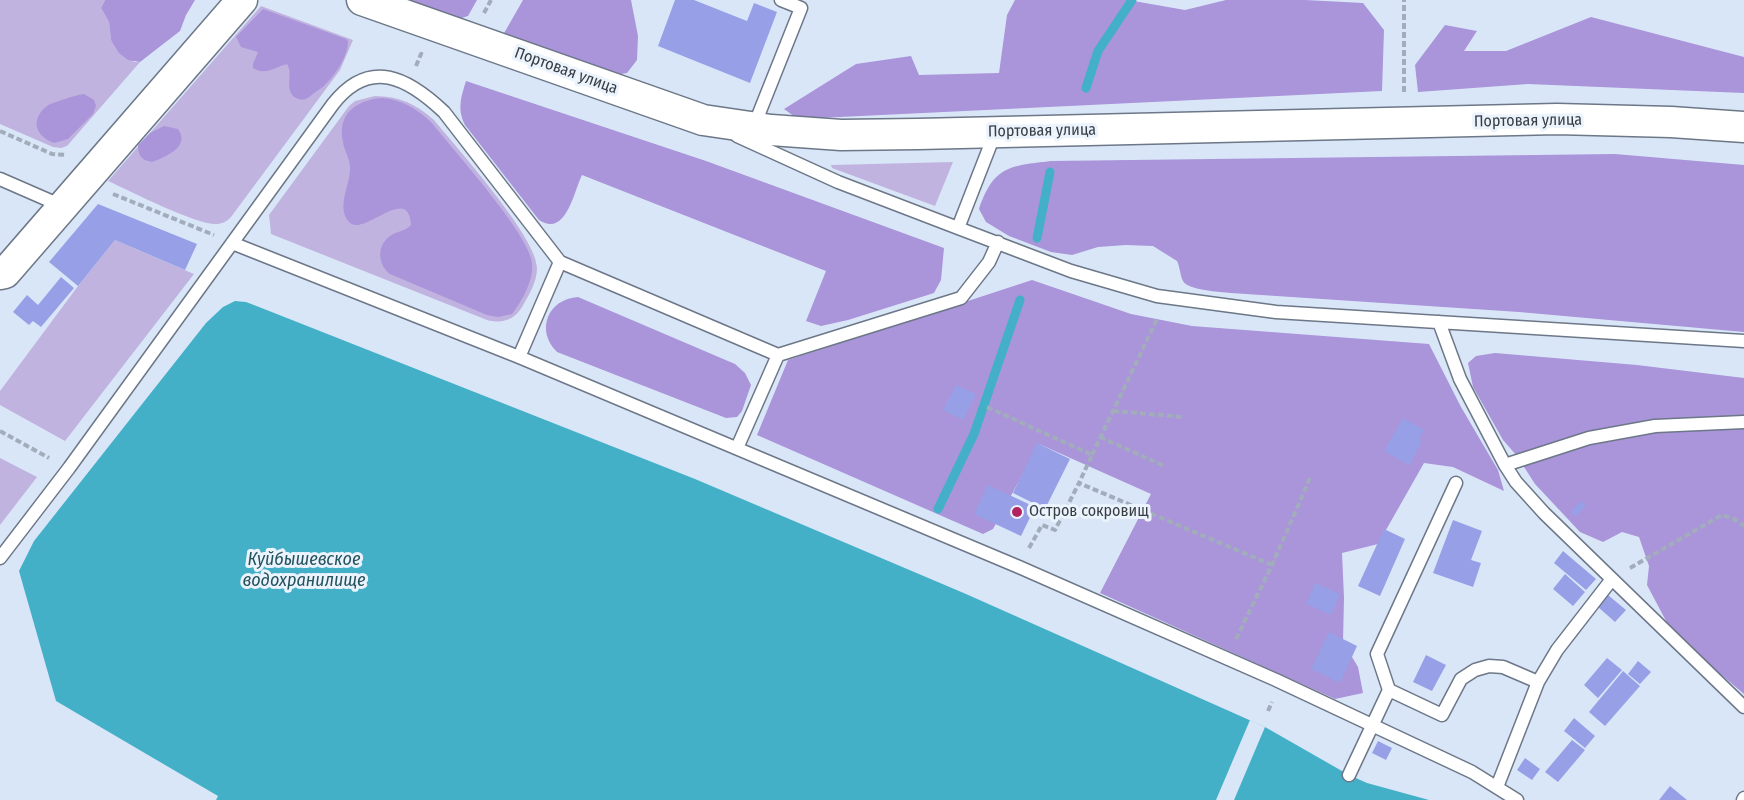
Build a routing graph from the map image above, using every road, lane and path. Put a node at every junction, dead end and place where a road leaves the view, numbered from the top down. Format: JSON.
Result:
{"nodes":[{"id":1,"x":243,"y":0,"type":"edge"},
{"id":2,"x":362,"y":0,"type":"edge"},
{"id":3,"x":781,"y":0,"type":"edge"},
{"id":4,"x":1404,"y":0,"type":"edge"},
{"id":5,"x":703,"y":120,"type":"junction"},
{"id":6,"x":1403,"y":123,"type":"junction"},
{"id":7,"x":754,"y":128,"type":"junction"},
{"id":8,"x":1744,"y":128,"type":"edge"},
{"id":9,"x":0,"y":131,"type":"edge"},
{"id":10,"x":995,"y":133,"type":"junction"},
{"id":11,"x":69,"y":154,"type":"dead end"},
{"id":12,"x":0,"y":179,"type":"edge"},
{"id":13,"x":84,"y":182,"type":"junction"},
{"id":14,"x":64,"y":206,"type":"junction"},
{"id":15,"x":958,"y":228,"type":"junction"},
{"id":16,"x":998,"y":242,"type":"junction"},
{"id":17,"x":232,"y":243,"type":"junction"},
{"id":18,"x":560,"y":262,"type":"junction"},
{"id":19,"x":0,"y":274,"type":"edge"},
{"id":20,"x":1439,"y":322,"type":"junction"},
{"id":21,"x":1151,"y":332,"type":"dead end"},
{"id":22,"x":1744,"y":341,"type":"edge"},
{"id":23,"x":778,"y":355,"type":"junction"},
{"id":24,"x":519,"y":357,"type":"junction"},
{"id":25,"x":987,"y":407,"type":"dead end"},
{"id":26,"x":1113,"y":411,"type":"junction"},
{"id":27,"x":1183,"y":417,"type":"dead end"},
{"id":28,"x":1744,"y":422,"type":"edge"},
{"id":29,"x":0,"y":432,"type":"edge"},
{"id":30,"x":1100,"y":437,"type":"junction"},
{"id":31,"x":738,"y":448,"type":"junction"},
{"id":32,"x":1092,"y":455,"type":"junction"},
{"id":33,"x":1505,"y":465,"type":"junction"},
{"id":34,"x":1164,"y":466,"type":"dead end"},
{"id":35,"x":69,"y":468,"type":"junction"},
{"id":36,"x":1310,"y":478,"type":"dead end"},
{"id":37,"x":1079,"y":483,"type":"junction"},
{"id":38,"x":1456,"y":483,"type":"dead end"},
{"id":39,"x":1744,"y":526,"type":"edge"},
{"id":40,"x":0,"y":558,"type":"edge"},
{"id":41,"x":1272,"y":566,"type":"junction"},
{"id":42,"x":1019,"y":567,"type":"junction"},
{"id":43,"x":1612,"y":579,"type":"junction"},
{"id":44,"x":1227,"y":659,"type":"junction"},
{"id":45,"x":1538,"y":682,"type":"junction"},
{"id":46,"x":1389,"y":690,"type":"junction"},
{"id":47,"x":1273,"y":700,"type":"dead end"},
{"id":48,"x":1744,"y":707,"type":"edge"},
{"id":49,"x":1268,"y":711,"type":"dead end"},
{"id":50,"x":1373,"y":726,"type":"junction"},
{"id":51,"x":1349,"y":775,"type":"dead end"},
{"id":52,"x":1497,"y":787,"type":"junction"},
{"id":53,"x":1517,"y":800,"type":"edge"}],
"edges":[{"from":1,"to":13,"type":"street"},
{"from":2,"to":5,"type":"street","name":"Портовая улица"},
{"from":3,"to":7,"type":"lane"},
{"from":4,"to":6,"type":"path"},
{"from":5,"to":7,"type":"street","name":"Портовая улица"},
{"from":5,"to":15,"type":"lane"},
{"from":6,"to":8,"type":"street","name":"Портовая улица"},
{"from":6,"to":10,"type":"street","name":"Портовая улица"},
{"from":7,"to":10,"type":"street","name":"Портовая улица"},
{"from":9,"to":11,"type":"path"},
{"from":10,"to":15,"type":"lane"},
{"from":12,"to":14,"type":"lane"},
{"from":13,"to":14,"type":"street"},
{"from":13,"to":17,"type":"path"},
{"from":14,"to":19,"type":"street"},
{"from":15,"to":16,"type":"lane"},
{"from":16,"to":20,"type":"lane"},
{"from":16,"to":23,"type":"lane"},
{"from":17,"to":18,"type":"lane"},
{"from":17,"to":24,"type":"lane"},
{"from":17,"to":35,"type":"lane"},
{"from":18,"to":23,"type":"lane"},
{"from":18,"to":24,"type":"lane"},
{"from":20,"to":22,"type":"lane"},
{"from":20,"to":33,"type":"lane"},
{"from":21,"to":26,"type":"path"},
{"from":23,"to":31,"type":"lane"},
{"from":24,"to":31,"type":"lane"},
{"from":25,"to":32,"type":"path"},
{"from":26,"to":27,"type":"path"},
{"from":26,"to":30,"type":"path"},
{"from":28,"to":33,"type":"lane"},
{"from":29,"to":35,"type":"path"},
{"from":30,"to":32,"type":"path"},
{"from":30,"to":34,"type":"path"},
{"from":31,"to":42,"type":"lane"},
{"from":32,"to":37,"type":"path"},
{"from":33,"to":43,"type":"lane"},
{"from":35,"to":40,"type":"lane"},
{"from":36,"to":41,"type":"path"},
{"from":37,"to":41,"type":"path"},
{"from":37,"to":42,"type":"path"},
{"from":38,"to":46,"type":"lane"},
{"from":39,"to":43,"type":"path"},
{"from":41,"to":44,"type":"path"},
{"from":42,"to":44,"type":"lane"},
{"from":43,"to":45,"type":"lane"},
{"from":43,"to":48,"type":"lane"},
{"from":44,"to":50,"type":"lane"},
{"from":45,"to":46,"type":"lane"},
{"from":45,"to":52,"type":"lane"},
{"from":46,"to":50,"type":"lane"},
{"from":47,"to":49,"type":"path"},
{"from":50,"to":51,"type":"lane"},
{"from":50,"to":52,"type":"lane"},
{"from":52,"to":53,"type":"lane"}]}
